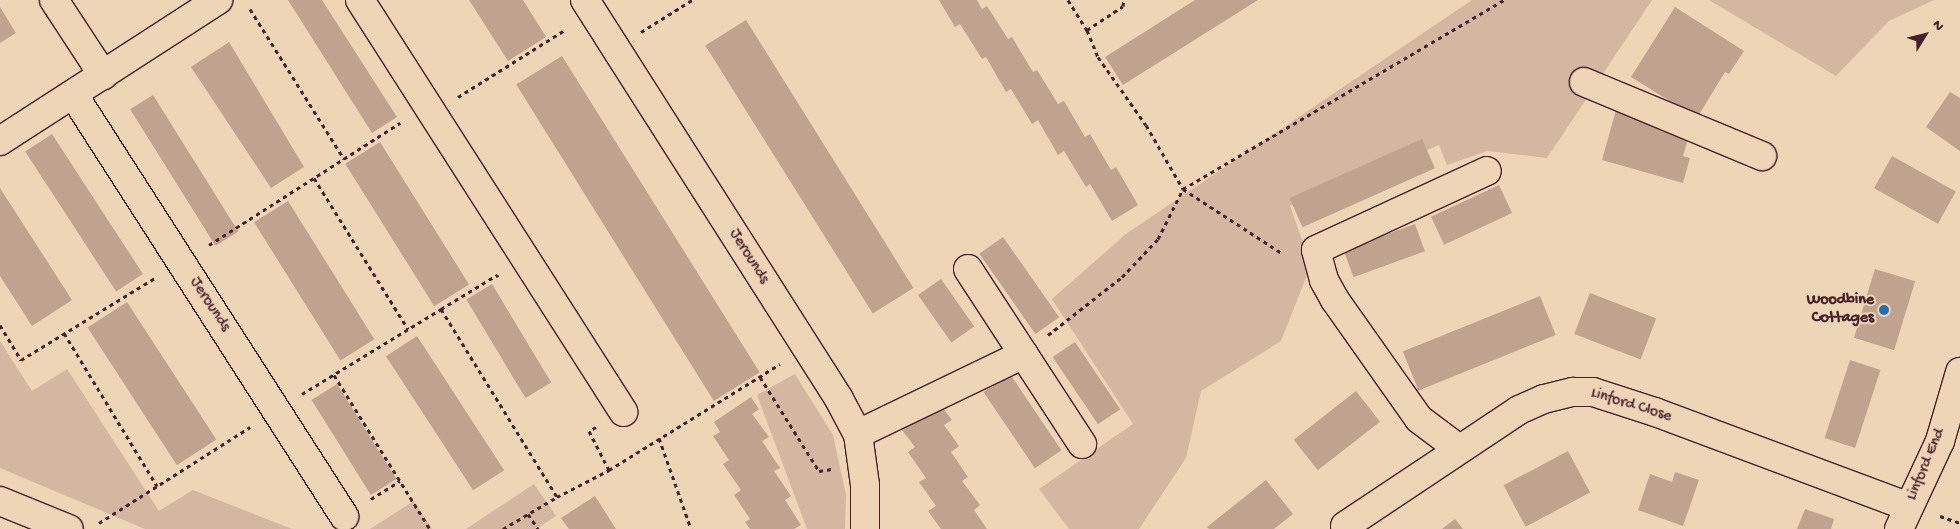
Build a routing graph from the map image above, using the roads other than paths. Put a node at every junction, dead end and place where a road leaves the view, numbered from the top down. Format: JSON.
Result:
{"nodes":[{"id":1,"x":54,"y":0,"type":"edge"},
{"id":2,"x":218,"y":0,"type":"edge"},
{"id":3,"x":360,"y":0,"type":"edge"},
{"id":4,"x":589,"y":6,"type":"edge"},
{"id":5,"x":103,"y":74,"type":"junction"},
{"id":6,"x":1584,"y":82,"type":"dead end"},
{"id":7,"x":73,"y":94,"type":"junction"},
{"id":8,"x":0,"y":141,"type":"edge"},
{"id":9,"x":1762,"y":156,"type":"dead end"},
{"id":10,"x":1487,"y":171,"type":"dead end"},
{"id":11,"x":968,"y":269,"type":"dead end"},
{"id":12,"x":1024,"y":354,"type":"junction"},
{"id":13,"x":1960,"y":372,"type":"edge"},
{"id":14,"x":623,"y":412,"type":"dead end"},
{"id":15,"x":858,"y":434,"type":"junction"},
{"id":16,"x":1082,"y":444,"type":"dead end"},
{"id":17,"x":1459,"y":449,"type":"junction"},
{"id":18,"x":0,"y":501,"type":"edge"},
{"id":19,"x":344,"y":516,"type":"dead end"},
{"id":20,"x":1904,"y":518,"type":"edge"},
{"id":21,"x":1345,"y":526,"type":"dead end"},
{"id":22,"x":69,"y":529,"type":"edge"},
{"id":23,"x":865,"y":529,"type":"edge"}],
"edges":[{"from":1,"to":5,"type":"street"},
{"from":2,"to":5,"type":"street"},
{"from":3,"to":14,"type":"street"},
{"from":4,"to":15,"type":"street","name":"Jerounds"},
{"from":5,"to":7,"type":"street"},
{"from":6,"to":9,"type":"street"},
{"from":7,"to":8,"type":"street"},
{"from":7,"to":19,"type":"street","name":"Jerounds"},
{"from":10,"to":17,"type":"street"},
{"from":11,"to":12,"type":"street"},
{"from":12,"to":15,"type":"street"},
{"from":12,"to":16,"type":"street"},
{"from":13,"to":20,"type":"street","name":"Linford End"},
{"from":15,"to":23,"type":"street","name":"Jerounds"},
{"from":17,"to":20,"type":"street","name":"Linford Close"},
{"from":17,"to":21,"type":"street","name":"Linford Close"},
{"from":18,"to":22,"type":"street"}]}
